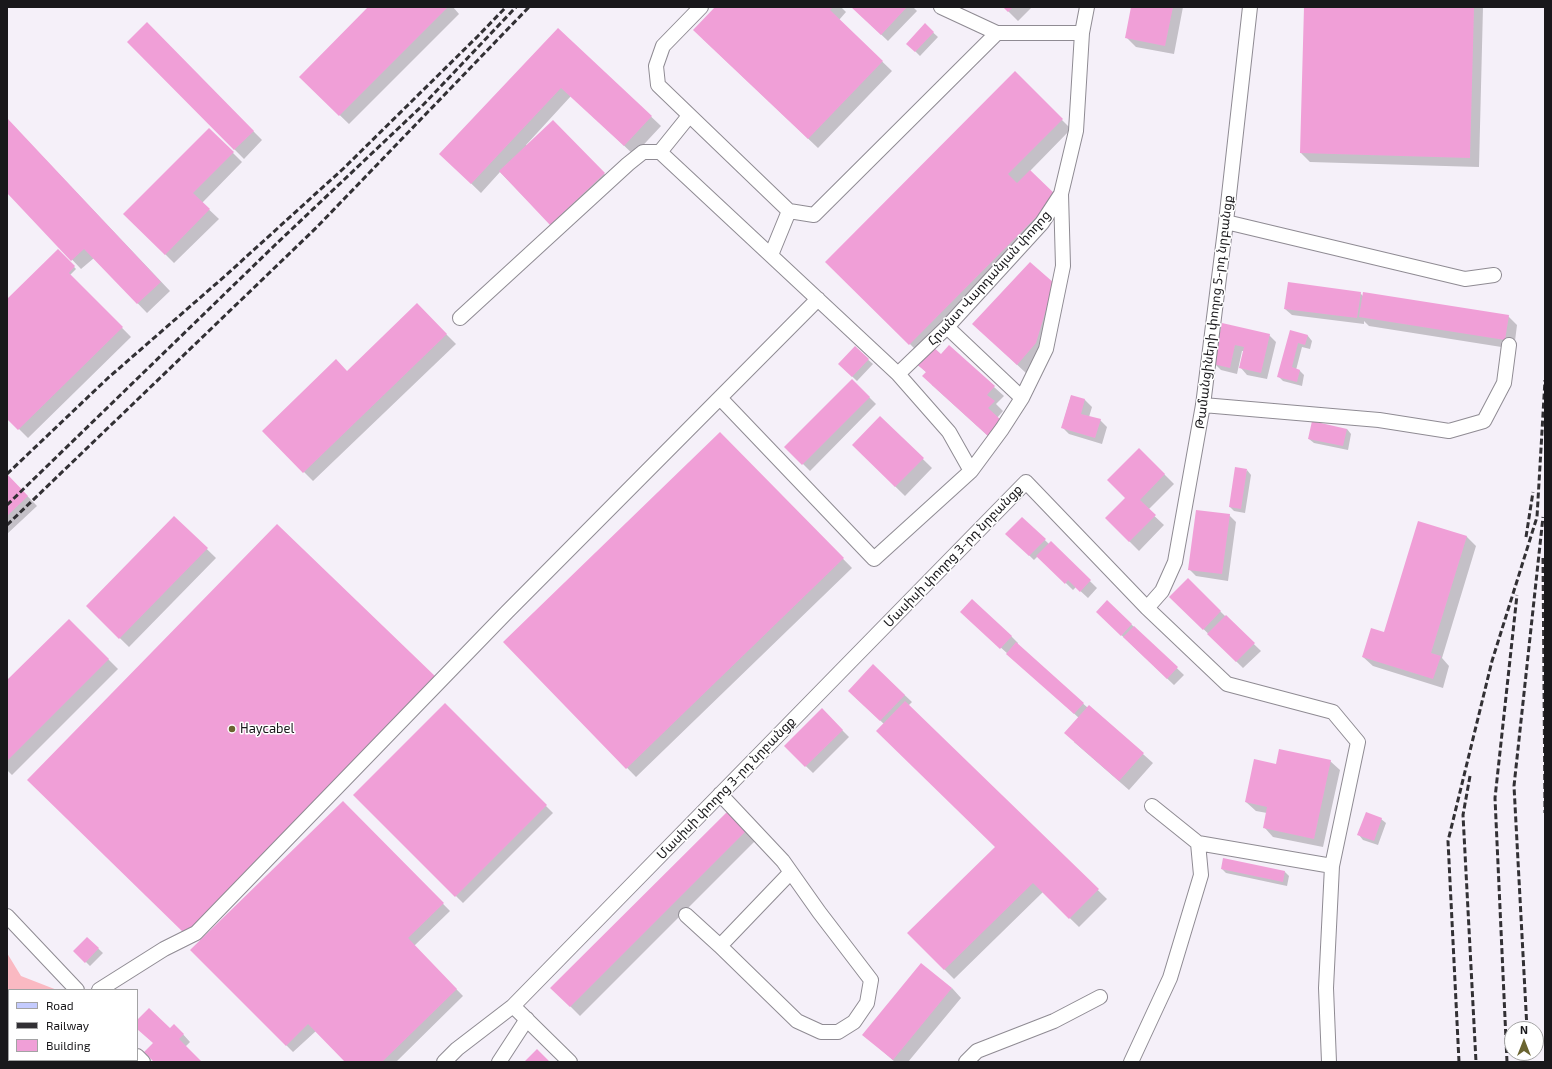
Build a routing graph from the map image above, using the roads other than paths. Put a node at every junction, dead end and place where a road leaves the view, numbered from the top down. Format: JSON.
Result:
{"nodes":[{"id":1,"x":701,"y":7,"type":"edge"},
{"id":2,"x":941,"y":7,"type":"edge"},
{"id":3,"x":1087,"y":7,"type":"edge"},
{"id":4,"x":1250,"y":7,"type":"edge"},
{"id":5,"x":997,"y":33,"type":"junction"},
{"id":6,"x":1082,"y":33,"type":"junction"},
{"id":7,"x":689,"y":116,"type":"junction"},
{"id":8,"x":660,"y":152,"type":"junction"},
{"id":9,"x":1061,"y":194,"type":"junction"},
{"id":10,"x":789,"y":211,"type":"junction"},
{"id":11,"x":1226,"y":222,"type":"junction"},
{"id":12,"x":771,"y":255,"type":"junction"},
{"id":13,"x":1494,"y":275,"type":"dead end"},
{"id":14,"x":818,"y":299,"type":"junction"},
{"id":15,"x":460,"y":318,"type":"dead end"},
{"id":16,"x":947,"y":327,"type":"junction"},
{"id":17,"x":1509,"y":345,"type":"dead end"},
{"id":18,"x":898,"y":374,"type":"junction"},
{"id":19,"x":720,"y":398,"type":"junction"},
{"id":20,"x":1022,"y":398,"type":"junction"},
{"id":21,"x":1203,"y":406,"type":"junction"},
{"id":22,"x":971,"y":471,"type":"junction"},
{"id":23,"x":1147,"y":608,"type":"junction"},
{"id":24,"x":720,"y":794,"type":"junction"},
{"id":25,"x":1152,"y":806,"type":"dead end"},
{"id":26,"x":1198,"y":843,"type":"junction"},
{"id":27,"x":1332,"y":866,"type":"junction"},
{"id":28,"x":790,"y":873,"type":"junction"},
{"id":29,"x":686,"y":915,"type":"dead end"},
{"id":30,"x":7,"y":916,"type":"edge"},
{"id":31,"x":720,"y":946,"type":"junction"},
{"id":32,"x":76,"y":989,"type":"edge"},
{"id":33,"x":100,"y":989,"type":"edge"},
{"id":34,"x":1100,"y":997,"type":"dead end"},
{"id":35,"x":513,"y":1006,"type":"junction"},
{"id":36,"x":527,"y":1020,"type":"junction"},
{"id":37,"x":444,"y":1062,"type":"edge"},
{"id":38,"x":500,"y":1062,"type":"edge"},
{"id":39,"x":570,"y":1062,"type":"edge"},
{"id":40,"x":966,"y":1062,"type":"edge"},
{"id":41,"x":1131,"y":1062,"type":"edge"},
{"id":42,"x":1329,"y":1062,"type":"edge"}],
"edges":[{"from":1,"to":7,"type":"street"},
{"from":2,"to":5,"type":"street"},
{"from":3,"to":6,"type":"street","name":"Հրանտ Վարդանյան փողոց"},
{"from":4,"to":11,"type":"street","name":"Թամանցիների փողոց 5-րդ նրբանցք"},
{"from":5,"to":6,"type":"street"},
{"from":5,"to":10,"type":"street"},
{"from":6,"to":9,"type":"street","name":"Հրանտ Վարդանյան փողոց"},
{"from":7,"to":8,"type":"street"},
{"from":7,"to":10,"type":"street"},
{"from":8,"to":12,"type":"street"},
{"from":8,"to":15,"type":"street"},
{"from":9,"to":16,"type":"street","name":"Հրանտ Վարդանյան փողոց"},
{"from":9,"to":20,"type":"street"},
{"from":10,"to":12,"type":"street"},
{"from":11,"to":13,"type":"street"},
{"from":11,"to":21,"type":"street","name":"Թամանցիների փողոց 5-րդ նրբանցք"},
{"from":12,"to":14,"type":"street"},
{"from":14,"to":18,"type":"street"},
{"from":14,"to":19,"type":"street"},
{"from":16,"to":18,"type":"street","name":"Հրանտ Վարդանյան փողոց"},
{"from":16,"to":20,"type":"street"},
{"from":17,"to":21,"type":"street"},
{"from":18,"to":22,"type":"street"},
{"from":19,"to":22,"type":"street"},
{"from":19,"to":33,"type":"street"},
{"from":20,"to":22,"type":"street"},
{"from":21,"to":23,"type":"street","name":"Թամանցիների փողոց 5-րդ նրբանցք"},
{"from":23,"to":24,"type":"street","name":"Մասիսի փողոց 3-րդ նրբանցք"},
{"from":23,"to":27,"type":"street","name":"Մասիսի փողոց 3-րդ նրբանցք"},
{"from":24,"to":28,"type":"street"},
{"from":24,"to":35,"type":"street","name":"Մասիսի փողոց 3-րդ նրբանցք"},
{"from":25,"to":26,"type":"street"},
{"from":26,"to":27,"type":"street"},
{"from":26,"to":41,"type":"street"},
{"from":27,"to":42,"type":"street","name":"Մասիսի փողոց 3-րդ նրբանցք"},
{"from":28,"to":31,"type":"street"},
{"from":28,"to":31,"type":"street"},
{"from":29,"to":31,"type":"street"},
{"from":30,"to":32,"type":"street"},
{"from":34,"to":40,"type":"street"},
{"from":35,"to":36,"type":"street"},
{"from":35,"to":37,"type":"street","name":"Մասիսի փողոց 3-րդ նրբանցք"},
{"from":36,"to":38,"type":"street"},
{"from":36,"to":39,"type":"street"}]}
